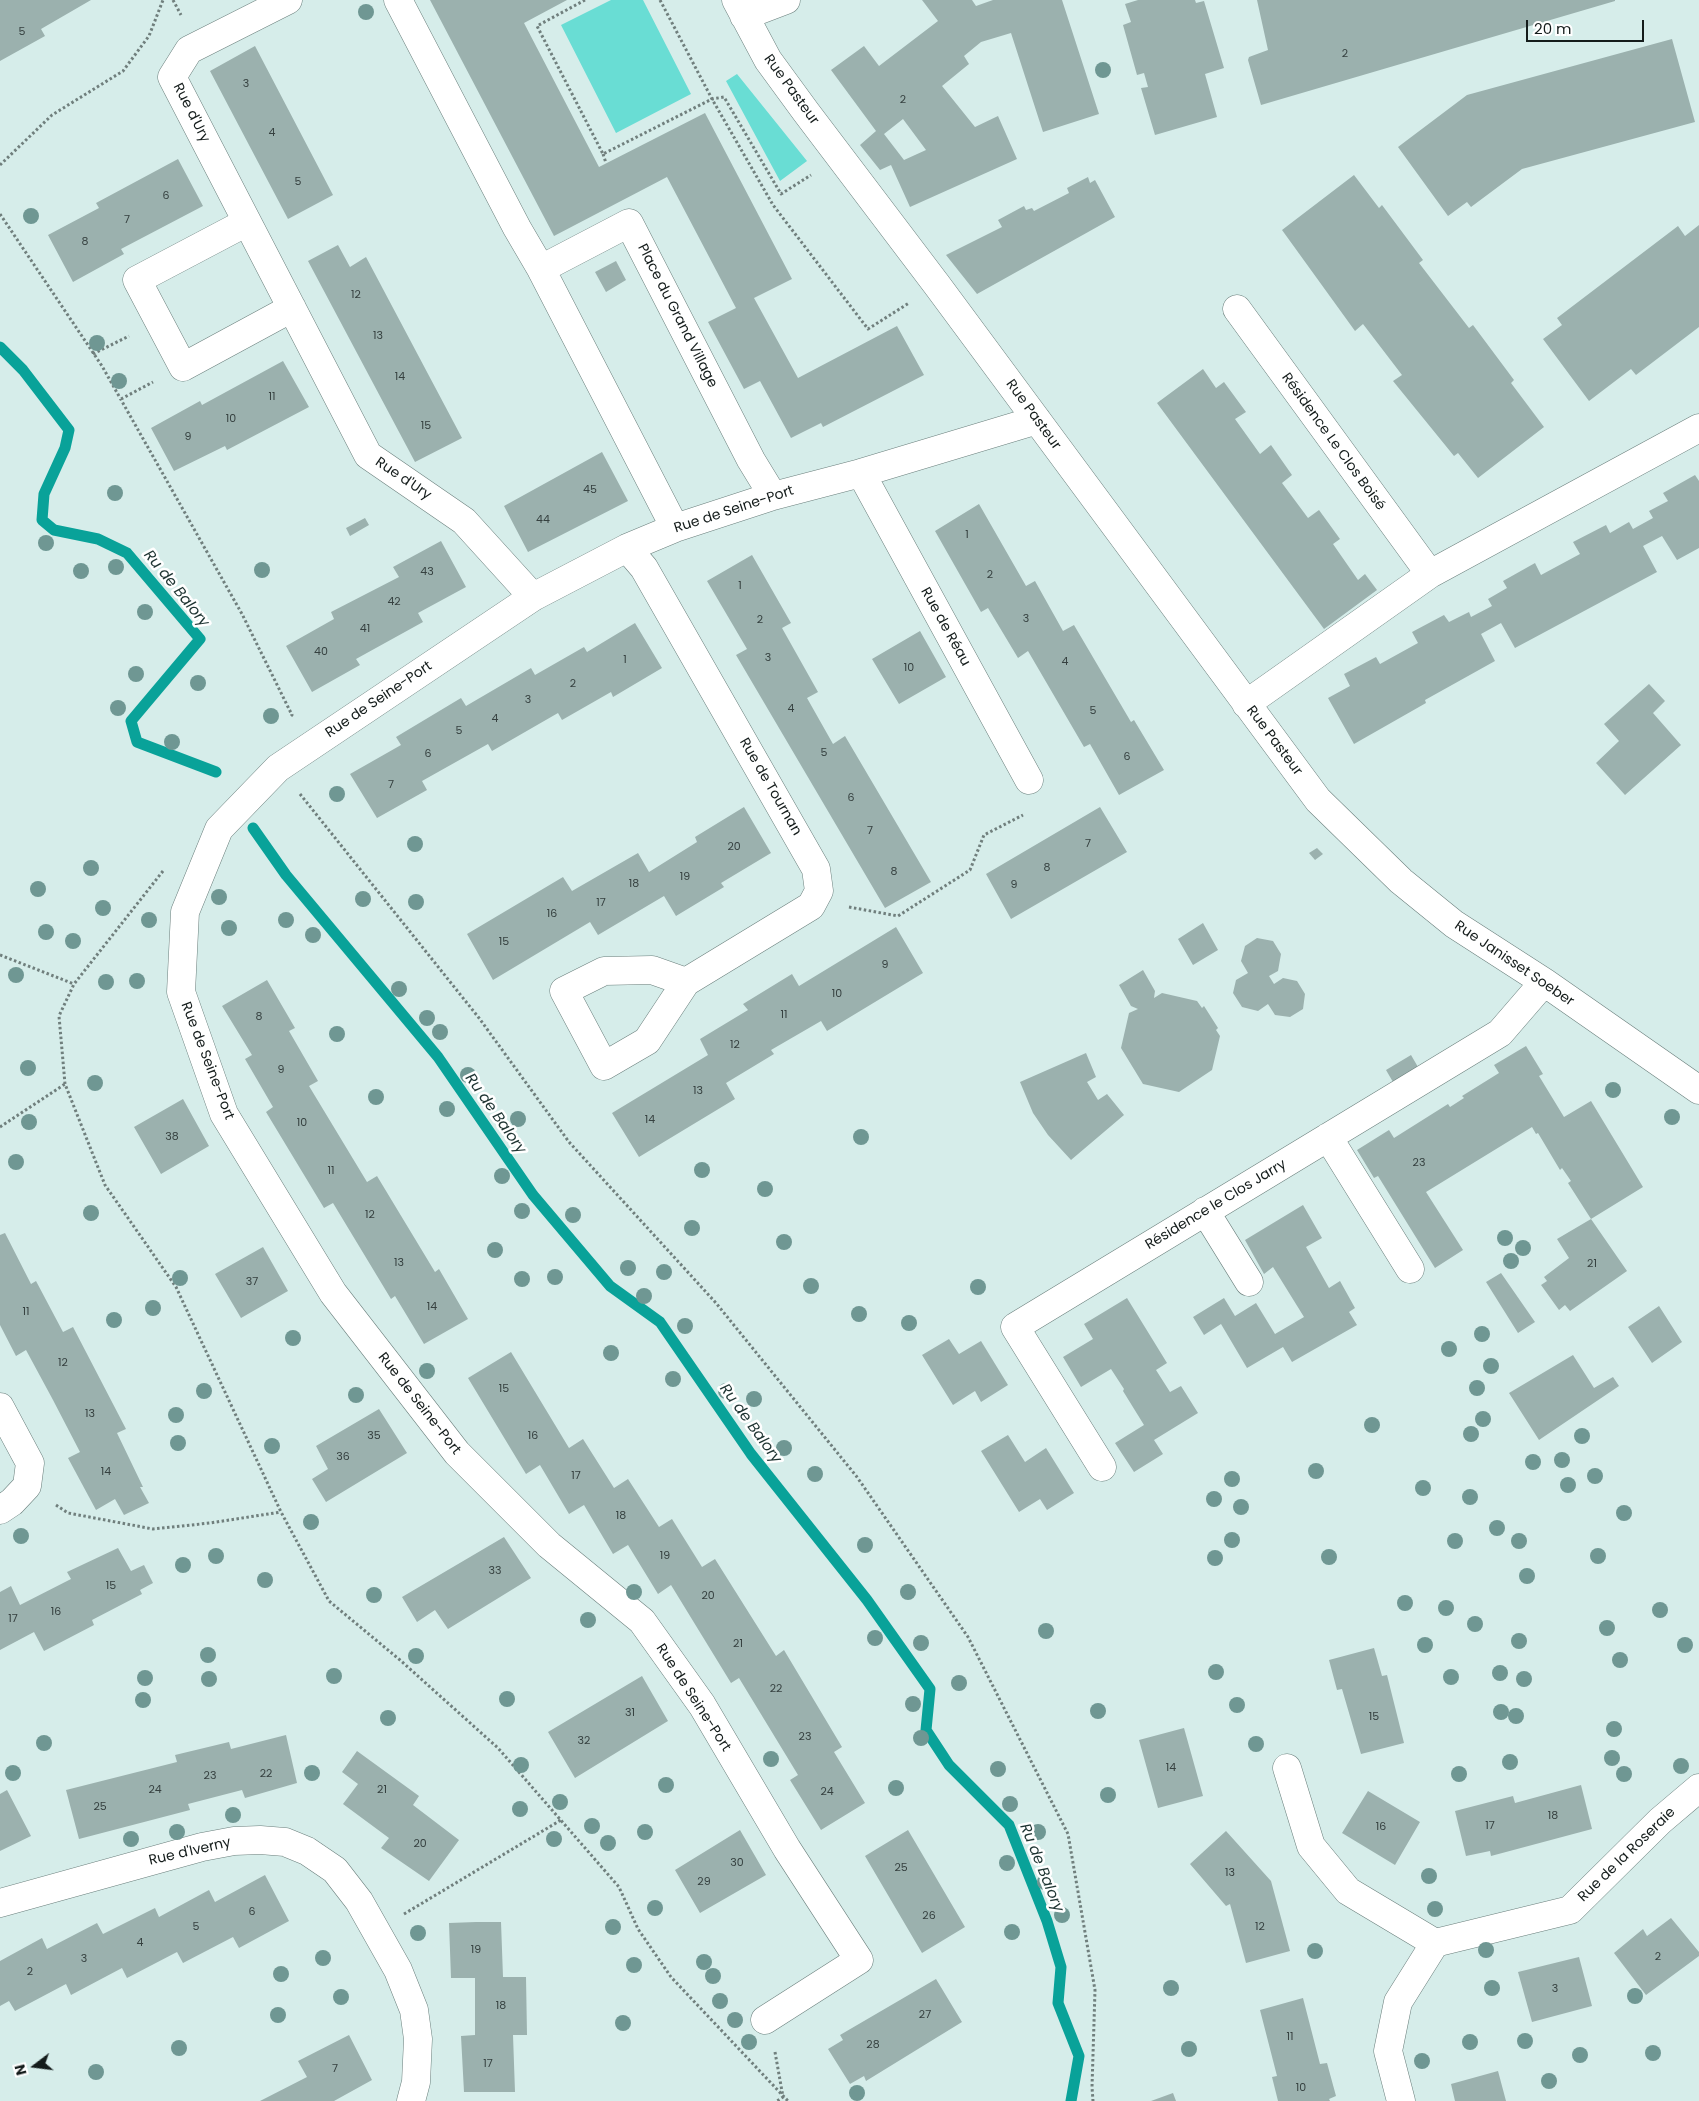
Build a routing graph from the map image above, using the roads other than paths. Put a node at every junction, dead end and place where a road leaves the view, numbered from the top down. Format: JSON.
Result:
{"nodes":[{"id":1,"x":288,"y":0,"type":"edge"},
{"id":2,"x":398,"y":0,"type":"edge"},
{"id":3,"x":786,"y":0,"type":"edge"},
{"id":4,"x":740,"y":8,"type":"edge"},
{"id":5,"x":247,"y":222,"type":"junction"},
{"id":6,"x":541,"y":269,"type":"junction"},
{"id":7,"x":292,"y":308,"type":"junction"},
{"id":8,"x":1237,"y":309,"type":"dead end"},
{"id":9,"x":1037,"y":420,"type":"junction"},
{"id":10,"x":1699,"y":428,"type":"edge"},
{"id":11,"x":861,"y":473,"type":"junction"},
{"id":12,"x":772,"y":496,"type":"junction"},
{"id":13,"x":675,"y":528,"type":"junction"},
{"id":14,"x":627,"y":548,"type":"junction"},
{"id":15,"x":1430,"y":574,"type":"junction"},
{"id":16,"x":533,"y":597,"type":"junction"},
{"id":17,"x":1246,"y":704,"type":"junction"},
{"id":18,"x":1029,"y":780,"type":"road end"},
{"id":19,"x":1341,"y":822,"type":"joint"},
{"id":20,"x":686,"y":982,"type":"dead end"},
{"id":21,"x":1544,"y":982,"type":"junction"},
{"id":22,"x":1699,"y":1090,"type":"edge"},
{"id":23,"x":1328,"y":1137,"type":"junction"},
{"id":24,"x":1205,"y":1211,"type":"junction"},
{"id":25,"x":1410,"y":1269,"type":"dead end"},
{"id":26,"x":1249,"y":1282,"type":"dead end"},
{"id":27,"x":0,"y":1407,"type":"edge"},
{"id":28,"x":1102,"y":1467,"type":"dead end"},
{"id":29,"x":0,"y":1510,"type":"edge"},
{"id":30,"x":1287,"y":1768,"type":"dead end"},
{"id":31,"x":1699,"y":1788,"type":"edge"},
{"id":32,"x":0,"y":1903,"type":"edge"},
{"id":33,"x":1435,"y":1943,"type":"junction"},
{"id":34,"x":765,"y":2020,"type":"road end"},
{"id":35,"x":411,"y":2101,"type":"edge"},
{"id":36,"x":1401,"y":2101,"type":"edge"}],
"edges":[{"from":1,"to":5,"type":"street","name":"Rue d'Ury"},
{"from":2,"to":6,"type":"street"},
{"from":3,"to":4,"type":"street"},
{"from":4,"to":9,"type":"street","name":"Rue Pasteur"},
{"from":5,"to":7,"type":"street","name":"Rue d'Ury"},
{"from":5,"to":7,"type":"street"},
{"from":6,"to":12,"type":"street","name":"Place du Grand Village"},
{"from":6,"to":13,"type":"street"},
{"from":7,"to":16,"type":"street","name":"Rue d'Ury"},
{"from":8,"to":15,"type":"street","name":"Résidence Le Clos Boisé"},
{"from":9,"to":11,"type":"street","name":"Rue de Seine-Port"},
{"from":9,"to":17,"type":"street","name":"Rue Pasteur"},
{"from":10,"to":15,"type":"street"},
{"from":11,"to":12,"type":"street","name":"Rue de Seine-Port"},
{"from":11,"to":18,"type":"street","name":"Rue de Réau"},
{"from":12,"to":13,"type":"street","name":"Rue de Seine-Port"},
{"from":13,"to":14,"type":"street","name":"Rue de Seine-Port"},
{"from":14,"to":16,"type":"street","name":"Rue de Seine-Port"},
{"from":14,"to":20,"type":"street","name":"Rue de Tournan"},
{"from":15,"to":17,"type":"street"},
{"from":16,"to":34,"type":"street","name":"Rue de Seine-Port"},
{"from":17,"to":19,"type":"street","name":"Rue Pasteur"},
{"from":19,"to":21,"type":"street","name":"Rue Janisset Soeber"},
{"from":21,"to":22,"type":"street","name":"Rue Janisset Soeber"},
{"from":21,"to":23,"type":"street","name":"Résidence le Clos Jarry"},
{"from":23,"to":24,"type":"street","name":"Résidence le Clos Jarry"},
{"from":23,"to":25,"type":"street"},
{"from":24,"to":26,"type":"street"},
{"from":24,"to":28,"type":"street","name":"Résidence le Clos Jarry"},
{"from":27,"to":29,"type":"street"},
{"from":30,"to":33,"type":"street"},
{"from":31,"to":33,"type":"street","name":"Rue de la Roseraie"},
{"from":32,"to":35,"type":"street","name":"Rue d'Iverny"},
{"from":33,"to":36,"type":"street"}]}
